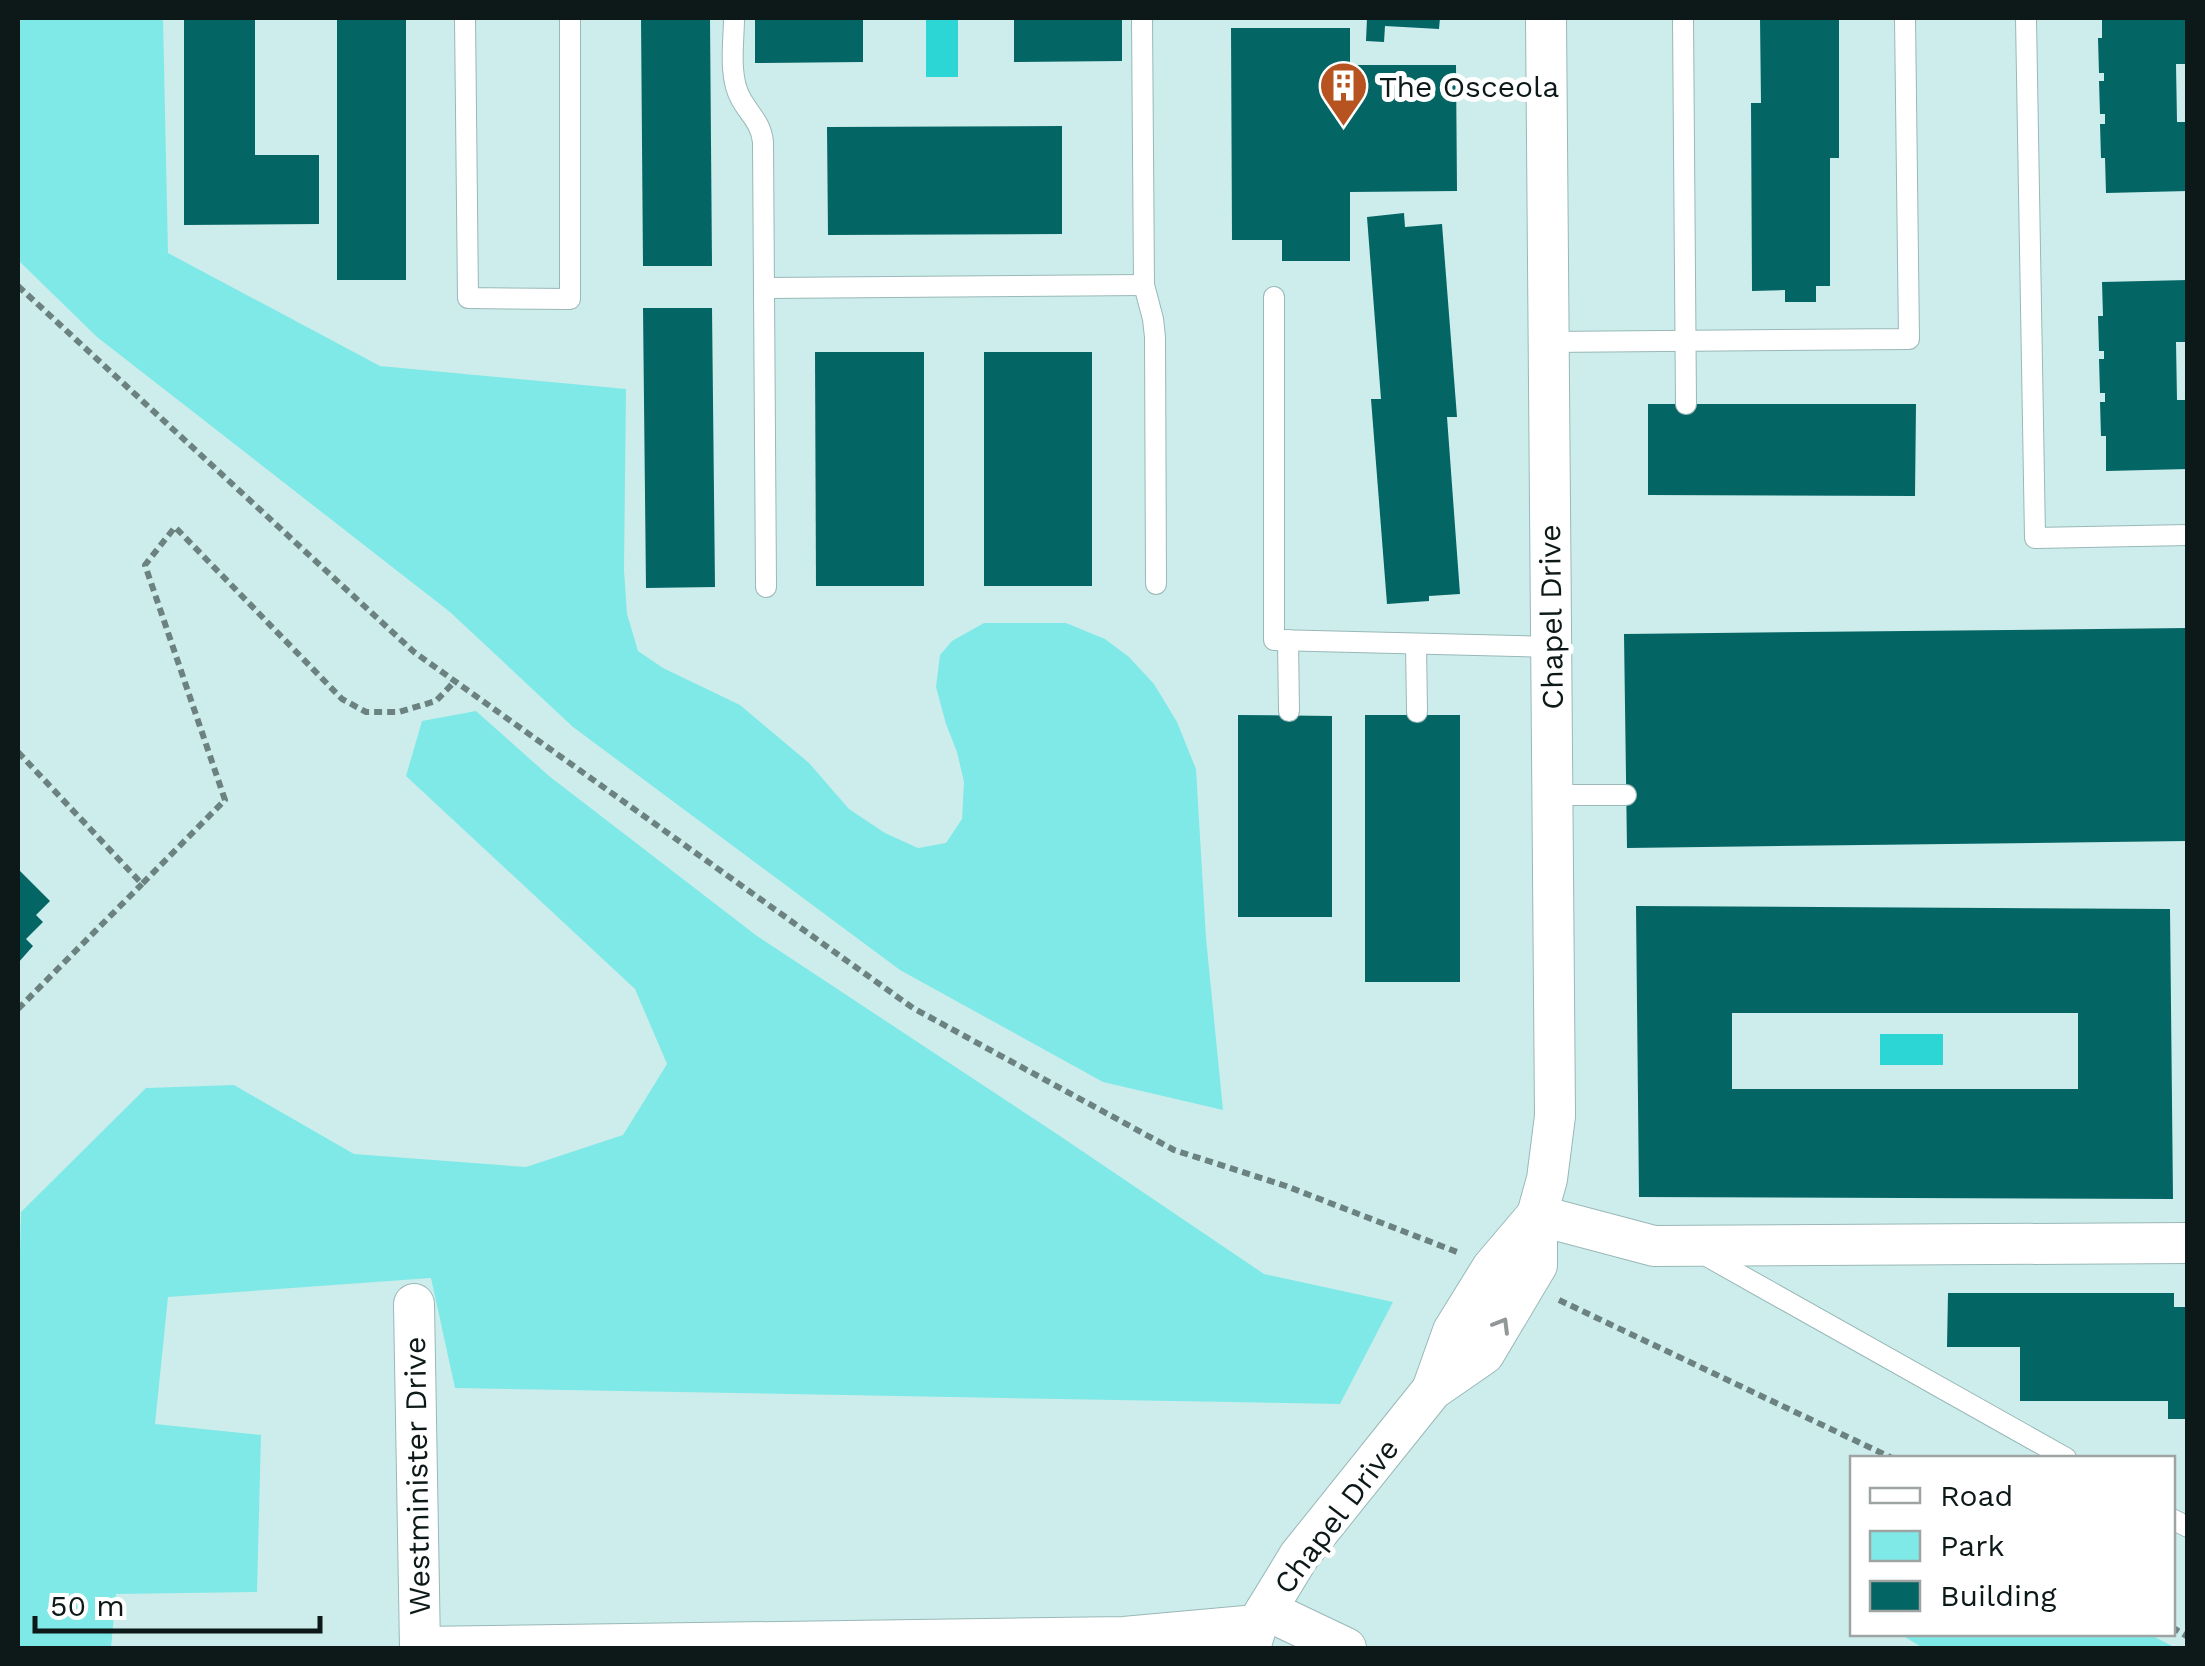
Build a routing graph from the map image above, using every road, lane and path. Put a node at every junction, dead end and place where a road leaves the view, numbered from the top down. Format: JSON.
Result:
{"nodes":[{"id":1,"x":465,"y":18,"type":"edge"},
{"id":2,"x":570,"y":18,"type":"edge"},
{"id":3,"x":734,"y":18,"type":"edge"},
{"id":4,"x":1142,"y":18,"type":"edge"},
{"id":5,"x":1546,"y":18,"type":"edge"},
{"id":6,"x":1684,"y":18,"type":"edge"},
{"id":7,"x":1906,"y":18,"type":"edge"},
{"id":8,"x":2026,"y":18,"type":"edge"},
{"id":9,"x":1144,"y":285,"type":"junction"},
{"id":10,"x":18,"y":286,"type":"edge"},
{"id":11,"x":766,"y":288,"type":"junction"},
{"id":12,"x":1274,"y":296,"type":"dead end"},
{"id":13,"x":1686,"y":341,"type":"junction"},
{"id":14,"x":1548,"y":342,"type":"junction"},
{"id":15,"x":1686,"y":404,"type":"dead end"},
{"id":16,"x":2188,"y":535,"type":"edge"},
{"id":17,"x":1156,"y":584,"type":"dead end"},
{"id":18,"x":766,"y":588,"type":"dead end"},
{"id":19,"x":1288,"y":640,"type":"junction"},
{"id":20,"x":1416,"y":644,"type":"junction"},
{"id":21,"x":1551,"y":647,"type":"junction"},
{"id":22,"x":454,"y":681,"type":"junction"},
{"id":23,"x":1289,"y":711,"type":"dead end"},
{"id":24,"x":1417,"y":712,"type":"dead end"},
{"id":25,"x":18,"y":752,"type":"edge"},
{"id":26,"x":1552,"y":795,"type":"junction"},
{"id":27,"x":1626,"y":795,"type":"dead end"},
{"id":28,"x":142,"y":884,"type":"junction"},
{"id":29,"x":18,"y":1009,"type":"edge"},
{"id":30,"x":1536,"y":1215,"type":"junction"},
{"id":31,"x":2188,"y":1244,"type":"edge"},
{"id":32,"x":1688,"y":1246,"type":"junction"},
{"id":33,"x":1459,"y":1253,"type":"dead end"},
{"id":34,"x":1553,"y":1298,"type":"dead end"},
{"id":35,"x":414,"y":1304,"type":"dead end"},
{"id":36,"x":1888,"y":1456,"type":"edge"},
{"id":37,"x":2062,"y":1456,"type":"edge"},
{"id":38,"x":1258,"y":1628,"type":"edge"},
{"id":39,"x":420,"y":1648,"type":"edge"},
{"id":40,"x":1346,"y":1648,"type":"edge"}],
"edges":[{"from":1,"to":2,"type":"lane"},
{"from":3,"to":11,"type":"lane"},
{"from":4,"to":9,"type":"lane"},
{"from":5,"to":14,"type":"street","name":"Chapel Drive"},
{"from":6,"to":13,"type":"lane"},
{"from":7,"to":13,"type":"lane"},
{"from":8,"to":16,"type":"lane"},
{"from":9,"to":11,"type":"lane"},
{"from":9,"to":17,"type":"lane"},
{"from":10,"to":22,"type":"path"},
{"from":11,"to":18,"type":"lane"},
{"from":12,"to":19,"type":"lane"},
{"from":13,"to":14,"type":"lane"},
{"from":13,"to":15,"type":"lane"},
{"from":14,"to":21,"type":"street","name":"Chapel Drive"},
{"from":19,"to":20,"type":"lane"},
{"from":19,"to":23,"type":"lane"},
{"from":20,"to":21,"type":"lane"},
{"from":20,"to":24,"type":"lane"},
{"from":21,"to":26,"type":"street","name":"Chapel Drive"},
{"from":22,"to":28,"type":"path"},
{"from":22,"to":33,"type":"path"},
{"from":25,"to":28,"type":"path"},
{"from":26,"to":27,"type":"lane"},
{"from":26,"to":30,"type":"street","name":"Chapel Drive"},
{"from":28,"to":29,"type":"path"},
{"from":30,"to":32,"type":"street"},
{"from":30,"to":38,"type":"street","name":"Chapel Drive"},
{"from":31,"to":32,"type":"street"},
{"from":32,"to":37,"type":"lane"},
{"from":34,"to":36,"type":"path"},
{"from":35,"to":39,"type":"street","name":"Westminister Drive"},
{"from":38,"to":39,"type":"street"},
{"from":38,"to":40,"type":"street"}]}
